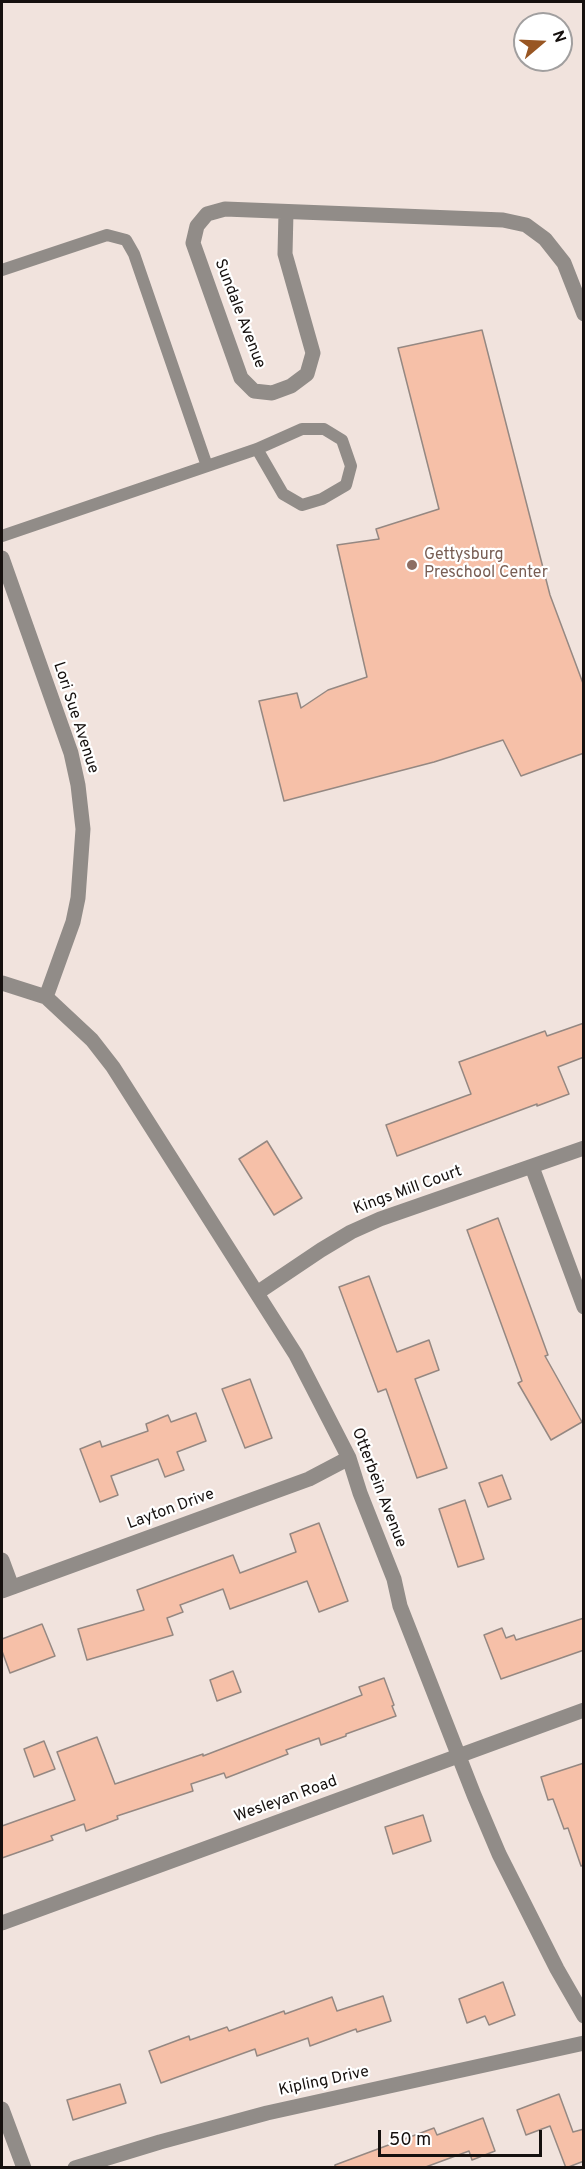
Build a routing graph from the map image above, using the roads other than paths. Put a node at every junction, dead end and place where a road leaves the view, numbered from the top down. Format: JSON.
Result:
{"nodes":[{"id":1,"x":286,"y":212,"type":"junction"},
{"id":2,"x":2,"y":270,"type":"edge"},
{"id":3,"x":584,"y":314,"type":"edge"},
{"id":4,"x":257,"y":448,"type":"junction"},
{"id":5,"x":207,"y":466,"type":"junction"},
{"id":6,"x":2,"y":536,"type":"edge"},
{"id":7,"x":2,"y":558,"type":"edge"},
{"id":8,"x":2,"y":983,"type":"edge"},
{"id":9,"x":46,"y":997,"type":"junction"},
{"id":10,"x":584,"y":1148,"type":"edge"},
{"id":11,"x":532,"y":1167,"type":"junction"},
{"id":12,"x":258,"y":1293,"type":"junction"},
{"id":13,"x":584,"y":1307,"type":"edge"},
{"id":14,"x":350,"y":1458,"type":"junction"},
{"id":15,"x":2,"y":1560,"type":"edge"},
{"id":16,"x":7,"y":1589,"type":"edge"},
{"id":17,"x":584,"y":1710,"type":"edge"},
{"id":18,"x":459,"y":1756,"type":"junction"},
{"id":19,"x":2,"y":1923,"type":"edge"},
{"id":20,"x":584,"y":2016,"type":"edge"},
{"id":21,"x":584,"y":2043,"type":"edge"},
{"id":22,"x":2,"y":2109,"type":"edge"},
{"id":23,"x":24,"y":2168,"type":"edge"},
{"id":24,"x":75,"y":2168,"type":"edge"}],
"edges":[{"from":1,"to":1,"type":"street","name":"Sundale Avenue"},
{"from":1,"to":3,"type":"street","name":"Sundale Avenue"},
{"from":2,"to":5,"type":"lane"},
{"from":4,"to":4,"type":"lane"},
{"from":4,"to":5,"type":"lane"},
{"from":5,"to":6,"type":"lane"},
{"from":7,"to":9,"type":"street","name":"Lori Sue Avenue"},
{"from":8,"to":9,"type":"street","name":"Otterbein Avenue"},
{"from":9,"to":12,"type":"street","name":"Otterbein Avenue"},
{"from":10,"to":11,"type":"street","name":"Kings Mill Court"},
{"from":11,"to":12,"type":"street","name":"Kings Mill Court"},
{"from":11,"to":13,"type":"street"},
{"from":12,"to":14,"type":"street","name":"Otterbein Avenue"},
{"from":14,"to":16,"type":"street","name":"Layton Drive"},
{"from":14,"to":18,"type":"street","name":"Otterbein Avenue"},
{"from":15,"to":16,"type":"street"},
{"from":17,"to":18,"type":"street","name":"Wesleyan Road"},
{"from":18,"to":19,"type":"street","name":"Wesleyan Road"},
{"from":18,"to":20,"type":"street","name":"Otterbein Avenue"},
{"from":21,"to":24,"type":"street","name":"Kipling Drive"},
{"from":22,"to":23,"type":"street"}]}
